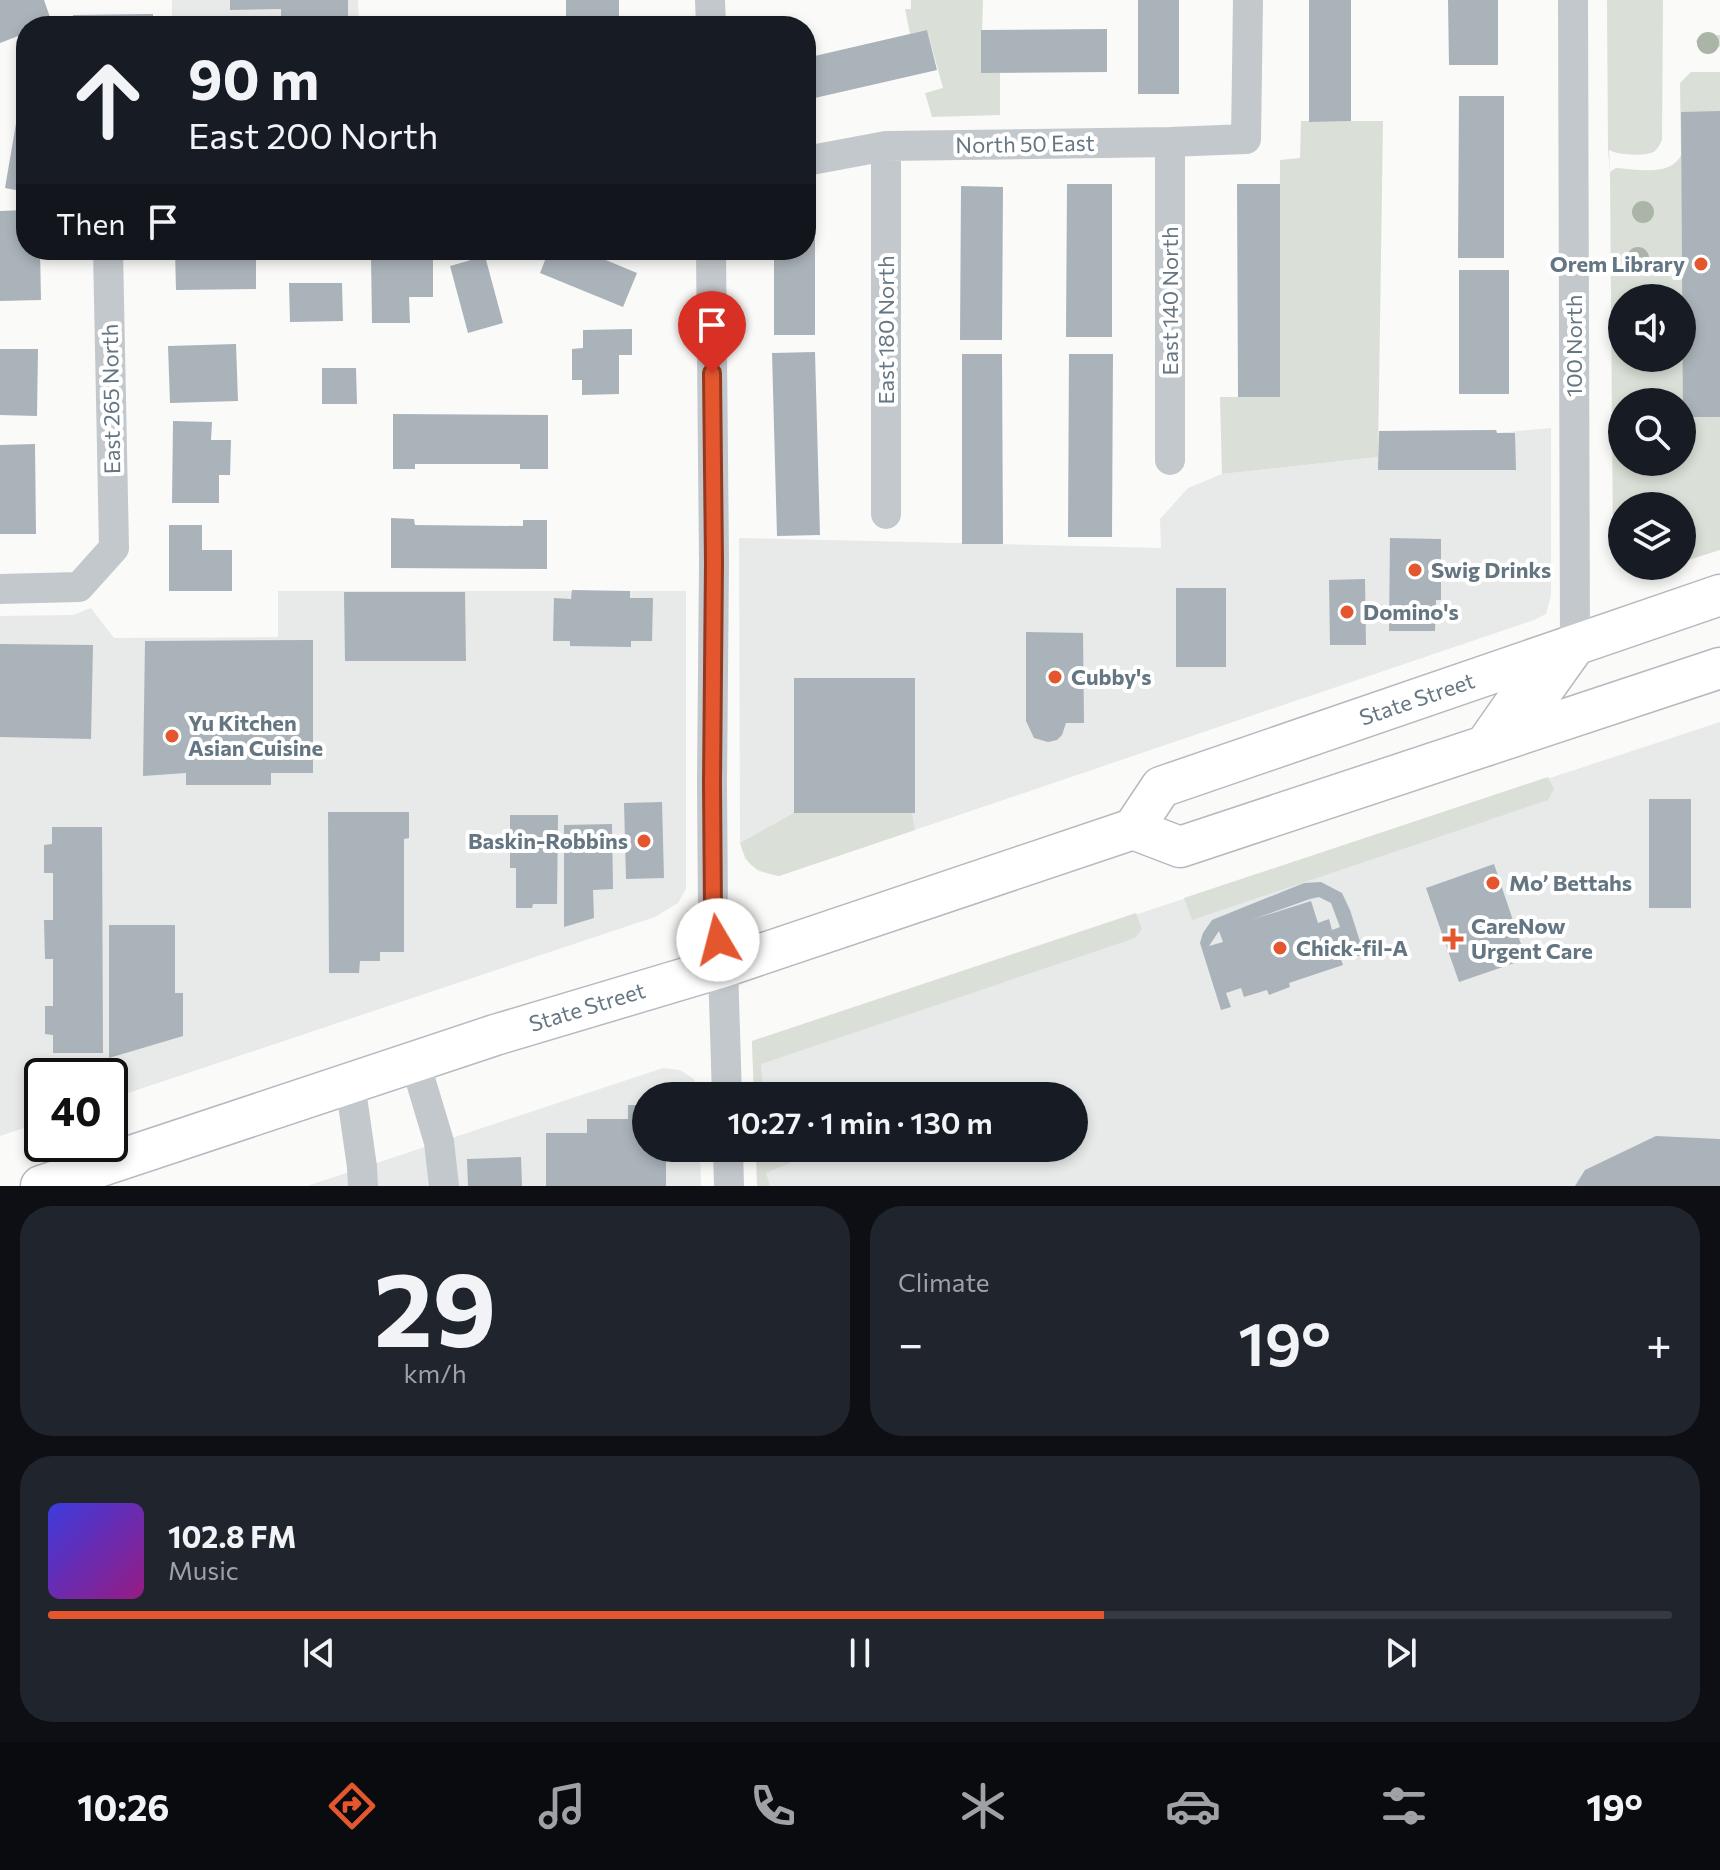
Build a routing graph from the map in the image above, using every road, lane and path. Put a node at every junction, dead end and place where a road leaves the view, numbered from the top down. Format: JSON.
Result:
{"nodes":[{"id":1,"x":1248,"y":0,"type":"edge"},
{"id":2,"x":1573,"y":0,"type":"edge"},
{"id":3,"x":1170,"y":142,"type":"junction"},
{"id":4,"x":886,"y":146,"type":"junction"},
{"id":5,"x":816,"y":159,"type":"edge"},
{"id":6,"x":108,"y":260,"type":"edge"},
{"id":7,"x":711,"y":260,"type":"edge"},
{"id":8,"x":1170,"y":460,"type":"dead end"},
{"id":9,"x":886,"y":514,"type":"dead end"},
{"id":10,"x":0,"y":589,"type":"edge"},
{"id":11,"x":1720,"y":595,"type":"edge"},
{"id":12,"x":1575,"y":645,"type":"junction"},
{"id":13,"x":1720,"y":668,"type":"edge"},
{"id":14,"x":1485,"y":746,"type":"junction"},
{"id":15,"x":1133,"y":829,"type":"junction"},
{"id":16,"x":723,"y":967,"type":"junction"},
{"id":17,"x":415,"y":1062,"type":"junction"},
{"id":18,"x":727,"y":1082,"type":"edge"},
{"id":19,"x":350,"y":1083,"type":"junction"},
{"id":20,"x":728,"y":1162,"type":"edge"},
{"id":21,"x":41,"y":1186,"type":"edge"},
{"id":22,"x":363,"y":1186,"type":"edge"},
{"id":23,"x":444,"y":1186,"type":"edge"},
{"id":24,"x":729,"y":1186,"type":"edge"}],
"edges":[{"from":1,"to":3,"type":"street","name":"North 50 East"},
{"from":2,"to":12,"type":"street","name":"100 North"},
{"from":3,"to":4,"type":"street","name":"North 50 East"},
{"from":3,"to":8,"type":"street","name":"East 140 North"},
{"from":4,"to":5,"type":"street","name":"North 50 East"},
{"from":4,"to":9,"type":"street","name":"East 180 North"},
{"from":6,"to":10,"type":"street","name":"East 265 North"},
{"from":7,"to":16,"type":"street"},
{"from":11,"to":12,"type":"main road","name":"State Street"},
{"from":12,"to":14,"type":"main road"},
{"from":12,"to":15,"type":"main road","name":"State Street"},
{"from":13,"to":14,"type":"main road"},
{"from":14,"to":15,"type":"main road"},
{"from":15,"to":16,"type":"main road","name":"State Street"},
{"from":16,"to":17,"type":"main road","name":"State Street"},
{"from":16,"to":18,"type":"street"},
{"from":17,"to":19,"type":"main road","name":"State Street"},
{"from":17,"to":23,"type":"street"},
{"from":19,"to":21,"type":"main road","name":"State Street"},
{"from":19,"to":22,"type":"street"},
{"from":20,"to":24,"type":"street"}]}
